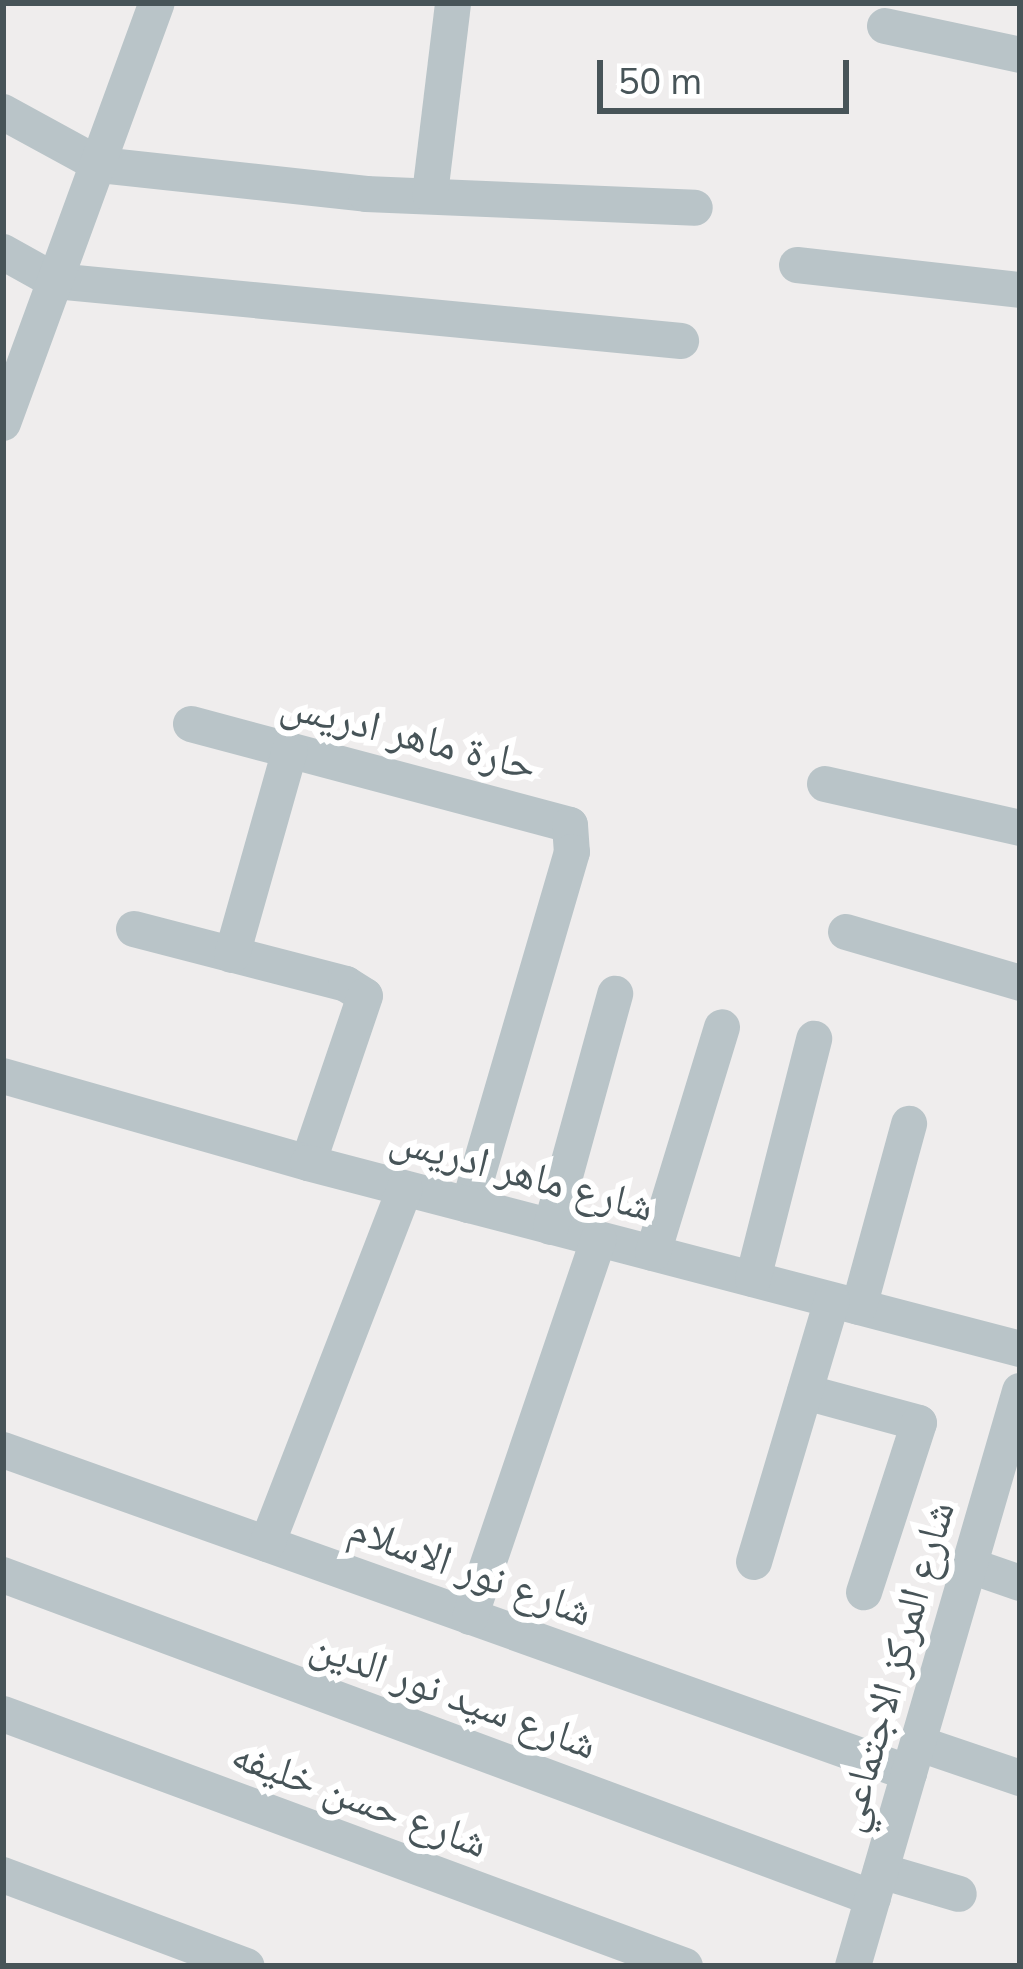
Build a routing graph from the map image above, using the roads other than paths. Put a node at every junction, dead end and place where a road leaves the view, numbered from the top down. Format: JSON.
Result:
{"nodes":[{"id":1,"x":157,"y":3,"type":"edge"},
{"id":2,"x":453,"y":3,"type":"edge"},
{"id":3,"x":885,"y":26,"type":"dead end"},
{"id":4,"x":1020,"y":55,"type":"edge"},
{"id":5,"x":3,"y":112,"type":"edge"},
{"id":6,"x":100,"y":165,"type":"junction"},
{"id":7,"x":430,"y":194,"type":"junction"},
{"id":8,"x":695,"y":208,"type":"dead end"},
{"id":9,"x":3,"y":252,"type":"edge"},
{"id":10,"x":797,"y":265,"type":"dead end"},
{"id":11,"x":55,"y":281,"type":"junction"},
{"id":12,"x":1020,"y":290,"type":"edge"},
{"id":13,"x":681,"y":341,"type":"dead end"},
{"id":14,"x":3,"y":423,"type":"edge"},
{"id":15,"x":190,"y":724,"type":"dead end"},
{"id":16,"x":290,"y":750,"type":"junction"},
{"id":17,"x":825,"y":784,"type":"dead end"},
{"id":18,"x":1020,"y":828,"type":"edge"},
{"id":19,"x":134,"y":929,"type":"dead end"},
{"id":20,"x":846,"y":932,"type":"dead end"},
{"id":21,"x":232,"y":955,"type":"junction"},
{"id":22,"x":1020,"y":983,"type":"edge"},
{"id":23,"x":615,"y":994,"type":"dead end"},
{"id":24,"x":722,"y":1028,"type":"dead end"},
{"id":25,"x":814,"y":1039,"type":"dead end"},
{"id":26,"x":3,"y":1076,"type":"edge"},
{"id":27,"x":909,"y":1124,"type":"dead end"},
{"id":28,"x":308,"y":1163,"type":"junction"},
{"id":29,"x":405,"y":1189,"type":"junction"},
{"id":30,"x":469,"y":1205,"type":"junction"},
{"id":31,"x":551,"y":1227,"type":"junction"},
{"id":32,"x":599,"y":1239,"type":"junction"},
{"id":33,"x":652,"y":1253,"type":"junction"},
{"id":34,"x":753,"y":1279,"type":"junction"},
{"id":35,"x":846,"y":1304,"type":"junction"},
{"id":36,"x":1020,"y":1349,"type":"edge"},
{"id":37,"x":1020,"y":1391,"type":"edge"},
{"id":38,"x":805,"y":1392,"type":"junction"},
{"id":39,"x":3,"y":1450,"type":"edge"},
{"id":40,"x":267,"y":1544,"type":"junction"},
{"id":41,"x":754,"y":1562,"type":"dead end"},
{"id":42,"x":968,"y":1565,"type":"junction"},
{"id":43,"x":3,"y":1575,"type":"edge"},
{"id":44,"x":1020,"y":1583,"type":"edge"},
{"id":45,"x":864,"y":1592,"type":"dead end"},
{"id":46,"x":470,"y":1617,"type":"junction"},
{"id":47,"x":3,"y":1714,"type":"edge"},
{"id":48,"x":914,"y":1759,"type":"junction"},
{"id":49,"x":1020,"y":1778,"type":"edge"},
{"id":50,"x":3,"y":1875,"type":"edge"},
{"id":51,"x":877,"y":1885,"type":"junction"},
{"id":52,"x":959,"y":1894,"type":"dead end"},
{"id":53,"x":247,"y":1966,"type":"edge"},
{"id":54,"x":685,"y":1966,"type":"edge"},
{"id":55,"x":853,"y":1966,"type":"edge"}],
"edges":[{"from":1,"to":6,"type":"street"},
{"from":2,"to":7,"type":"street"},
{"from":3,"to":4,"type":"street"},
{"from":5,"to":6,"type":"street"},
{"from":6,"to":7,"type":"street"},
{"from":6,"to":11,"type":"street"},
{"from":7,"to":8,"type":"street"},
{"from":9,"to":11,"type":"street"},
{"from":10,"to":12,"type":"street"},
{"from":11,"to":13,"type":"street"},
{"from":11,"to":14,"type":"street"},
{"from":15,"to":16,"type":"street","name":"حارة ماهر ادريس"},
{"from":16,"to":21,"type":"street"},
{"from":16,"to":30,"type":"street","name":"حارة ماهر ادريس"},
{"from":17,"to":18,"type":"street"},
{"from":19,"to":21,"type":"street"},
{"from":20,"to":22,"type":"street"},
{"from":21,"to":28,"type":"street"},
{"from":23,"to":31,"type":"street"},
{"from":24,"to":33,"type":"street"},
{"from":25,"to":34,"type":"street"},
{"from":26,"to":28,"type":"street","name":"شارع ماهر ادريس"},
{"from":27,"to":35,"type":"street"},
{"from":28,"to":29,"type":"street","name":"شارع ماهر ادريس"},
{"from":29,"to":30,"type":"street","name":"شارع ماهر ادريس"},
{"from":29,"to":40,"type":"street"},
{"from":30,"to":31,"type":"street","name":"شارع ماهر ادريس"},
{"from":31,"to":32,"type":"street","name":"شارع ماهر ادريس"},
{"from":32,"to":33,"type":"street","name":"شارع ماهر ادريس"},
{"from":32,"to":46,"type":"street"},
{"from":33,"to":34,"type":"street","name":"شارع ماهر ادريس"},
{"from":34,"to":35,"type":"street","name":"شارع ماهر ادريس"},
{"from":35,"to":36,"type":"street","name":"شارع ماهر ادريس"},
{"from":35,"to":38,"type":"street"},
{"from":37,"to":42,"type":"street","name":"شارع المركز الاجتماعي"},
{"from":38,"to":41,"type":"street"},
{"from":38,"to":45,"type":"street"},
{"from":39,"to":40,"type":"street","name":"شارع نور الاسلام"},
{"from":40,"to":46,"type":"street","name":"شارع نور الاسلام"},
{"from":42,"to":44,"type":"street"},
{"from":42,"to":48,"type":"street","name":"شارع المركز الاجتماعي"},
{"from":43,"to":51,"type":"street","name":"شارع سيد نور الدين"},
{"from":46,"to":48,"type":"street","name":"شارع نور الاسلام"},
{"from":47,"to":54,"type":"street","name":"شارع حسن خليفه"},
{"from":48,"to":49,"type":"street","name":"شارع نور الاسلام"},
{"from":48,"to":51,"type":"street","name":"شارع المركز الاجتماعي"},
{"from":50,"to":53,"type":"street"},
{"from":51,"to":52,"type":"street","name":"شارع سيد نور الدين"},
{"from":51,"to":55,"type":"street","name":"شارع المركز الاجتماعي"}]}
